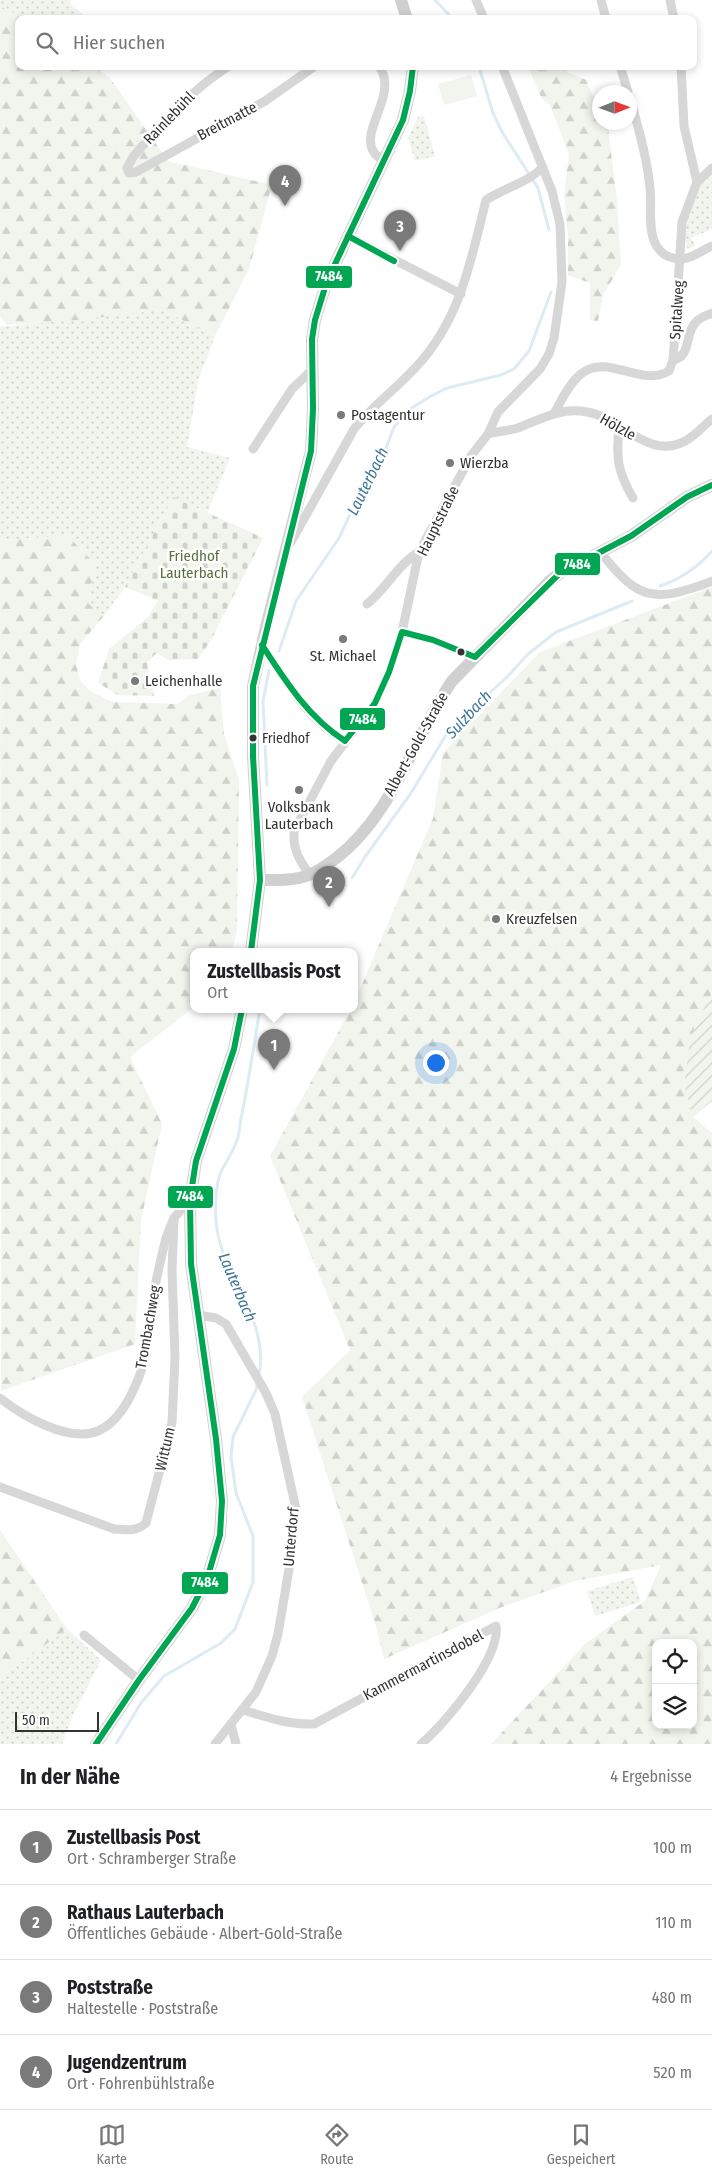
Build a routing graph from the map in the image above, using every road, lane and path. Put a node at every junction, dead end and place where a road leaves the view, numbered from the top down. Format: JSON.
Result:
{"nodes":[{"id":1,"x":401,"y":0,"type":"edge"},
{"id":2,"x":476,"y":0,"type":"edge"},
{"id":3,"x":602,"y":0,"type":"edge"},
{"id":4,"x":670,"y":0,"type":"edge"},
{"id":5,"x":406,"y":15,"type":"edge"},
{"id":6,"x":482,"y":15,"type":"edge"},
{"id":7,"x":605,"y":15,"type":"edge"},
{"id":8,"x":673,"y":15,"type":"edge"},
{"id":9,"x":223,"y":70,"type":"edge"},
{"id":10,"x":309,"y":70,"type":"edge"},
{"id":11,"x":381,"y":70,"type":"edge"},
{"id":12,"x":412,"y":70,"type":"edge"},
{"id":13,"x":504,"y":70,"type":"edge"},
{"id":14,"x":621,"y":70,"type":"edge"},
{"id":15,"x":681,"y":70,"type":"edge"},
{"id":16,"x":626,"y":85,"type":"edge"},
{"id":17,"x":637,"y":127,"type":"edge"},
{"id":18,"x":384,"y":161,"type":"junction"},
{"id":19,"x":543,"y":167,"type":"junction"},
{"id":20,"x":712,"y":168,"type":"edge"},
{"id":21,"x":136,"y":172,"type":"joint"},
{"id":22,"x":697,"y":182,"type":"junction"},
{"id":23,"x":348,"y":236,"type":"junction"},
{"id":24,"x":712,"y":246,"type":"edge"},
{"id":25,"x":680,"y":260,"type":"junction"},
{"id":26,"x":460,"y":294,"type":"junction"},
{"id":27,"x":712,"y":313,"type":"edge"},
{"id":28,"x":673,"y":360,"type":"junction"},
{"id":29,"x":313,"y":368,"type":"junction"},
{"id":30,"x":555,"y":412,"type":"junction"},
{"id":31,"x":712,"y":419,"type":"edge"},
{"id":32,"x":619,"y":426,"type":"junction"},
{"id":33,"x":488,"y":434,"type":"junction"},
{"id":34,"x":253,"y":449,"type":"dead end"},
{"id":35,"x":712,"y":485,"type":"edge"},
{"id":36,"x":633,"y":498,"type":"dead end"},
{"id":37,"x":287,"y":550,"type":"junction"},
{"id":38,"x":419,"y":552,"type":"junction"},
{"id":39,"x":601,"y":553,"type":"junction"},
{"id":40,"x":712,"y":581,"type":"edge"},
{"id":41,"x":367,"y":604,"type":"dead end"},
{"id":42,"x":402,"y":632,"type":"junction"},
{"id":43,"x":262,"y":645,"type":"junction"},
{"id":44,"x":475,"y":657,"type":"junction"},
{"id":45,"x":345,"y":741,"type":"junction"},
{"id":46,"x":310,"y":875,"type":"junction"},
{"id":47,"x":260,"y":880,"type":"junction"},
{"id":48,"x":251,"y":948,"type":"edge"},
{"id":49,"x":241,"y":1013,"type":"edge"},
{"id":50,"x":190,"y":1199,"type":"junction"},
{"id":51,"x":174,"y":1218,"type":"junction"},
{"id":52,"x":198,"y":1315,"type":"junction"},
{"id":53,"x":0,"y":1398,"type":"edge"},
{"id":54,"x":0,"y":1487,"type":"edge"},
{"id":55,"x":84,"y":1635,"type":"dead end"},
{"id":56,"x":140,"y":1680,"type":"junction"},
{"id":57,"x":243,"y":1710,"type":"junction"},
{"id":58,"x":231,"y":1725,"type":"junction"},
{"id":59,"x":96,"y":1744,"type":"edge"},
{"id":60,"x":215,"y":1744,"type":"edge"},
{"id":61,"x":236,"y":1744,"type":"edge"},
{"id":62,"x":421,"y":1744,"type":"edge"}],
"edges":[{"from":1,"to":5,"type":"main road"},
{"from":2,"to":6,"type":"street"},
{"from":3,"to":7,"type":"street"},
{"from":4,"to":8,"type":"street"},
{"from":9,"to":21,"type":"street","name":"Rainlebühl"},
{"from":10,"to":21,"type":"street","name":"Breitmatte"},
{"from":11,"to":18,"type":"street"},
{"from":12,"to":18,"type":"main road"},
{"from":13,"to":19,"type":"street","name":"Hauptstraße"},
{"from":14,"to":16,"type":"street"},
{"from":15,"to":22,"type":"street"},
{"from":17,"to":25,"type":"street"},
{"from":18,"to":23,"type":"main road"},
{"from":19,"to":26,"type":"street"},
{"from":19,"to":33,"type":"street","name":"Hauptstraße"},
{"from":20,"to":22,"type":"street"},
{"from":22,"to":25,"type":"street","name":"Spitalweg"},
{"from":23,"to":26,"type":"street"},
{"from":23,"to":29,"type":"main road"},
{"from":24,"to":25,"type":"street"},
{"from":25,"to":28,"type":"street","name":"Spitalweg"},
{"from":26,"to":37,"type":"street"},
{"from":27,"to":28,"type":"street","name":"Spitalweg"},
{"from":28,"to":30,"type":"street","name":"Spitalweg"},
{"from":29,"to":34,"type":"street"},
{"from":29,"to":37,"type":"main road"},
{"from":30,"to":32,"type":"street","name":"Hölzle"},
{"from":30,"to":33,"type":"street","name":"Hölzle"},
{"from":31,"to":32,"type":"street","name":"Hölzle"},
{"from":32,"to":36,"type":"street"},
{"from":33,"to":38,"type":"street","name":"Hauptstraße"},
{"from":35,"to":39,"type":"main road","name":"Albert-Gold-Straße"},
{"from":37,"to":43,"type":"main road"},
{"from":38,"to":41,"type":"street"},
{"from":38,"to":42,"type":"street","name":"Hauptstraße"},
{"from":39,"to":40,"type":"street"},
{"from":39,"to":44,"type":"main road","name":"Albert-Gold-Straße"},
{"from":42,"to":44,"type":"street"},
{"from":42,"to":45,"type":"street","name":"Hauptstraße"},
{"from":43,"to":45,"type":"street"},
{"from":43,"to":47,"type":"main road"},
{"from":44,"to":46,"type":"main road","name":"Albert-Gold-Straße"},
{"from":45,"to":46,"type":"street","name":"Hauptstraße"},
{"from":46,"to":47,"type":"main road","name":"Albert-Gold-Straße"},
{"from":47,"to":48,"type":"main road"},
{"from":49,"to":50,"type":"main road"},
{"from":50,"to":51,"type":"street","name":"Trombachweg"},
{"from":50,"to":52,"type":"main road"},
{"from":51,"to":53,"type":"street","name":"Trombachweg"},
{"from":51,"to":54,"type":"street","name":"Wittum"},
{"from":52,"to":56,"type":"main road"},
{"from":52,"to":57,"type":"street","name":"Unterdorf"},
{"from":55,"to":56,"type":"street"},
{"from":56,"to":59,"type":"main road"},
{"from":57,"to":58,"type":"street","name":"Unterdorf"},
{"from":57,"to":62,"type":"street","name":"Kammermartinsdobel"},
{"from":58,"to":60,"type":"street","name":"Unterdorf"},
{"from":58,"to":61,"type":"street"}]}
